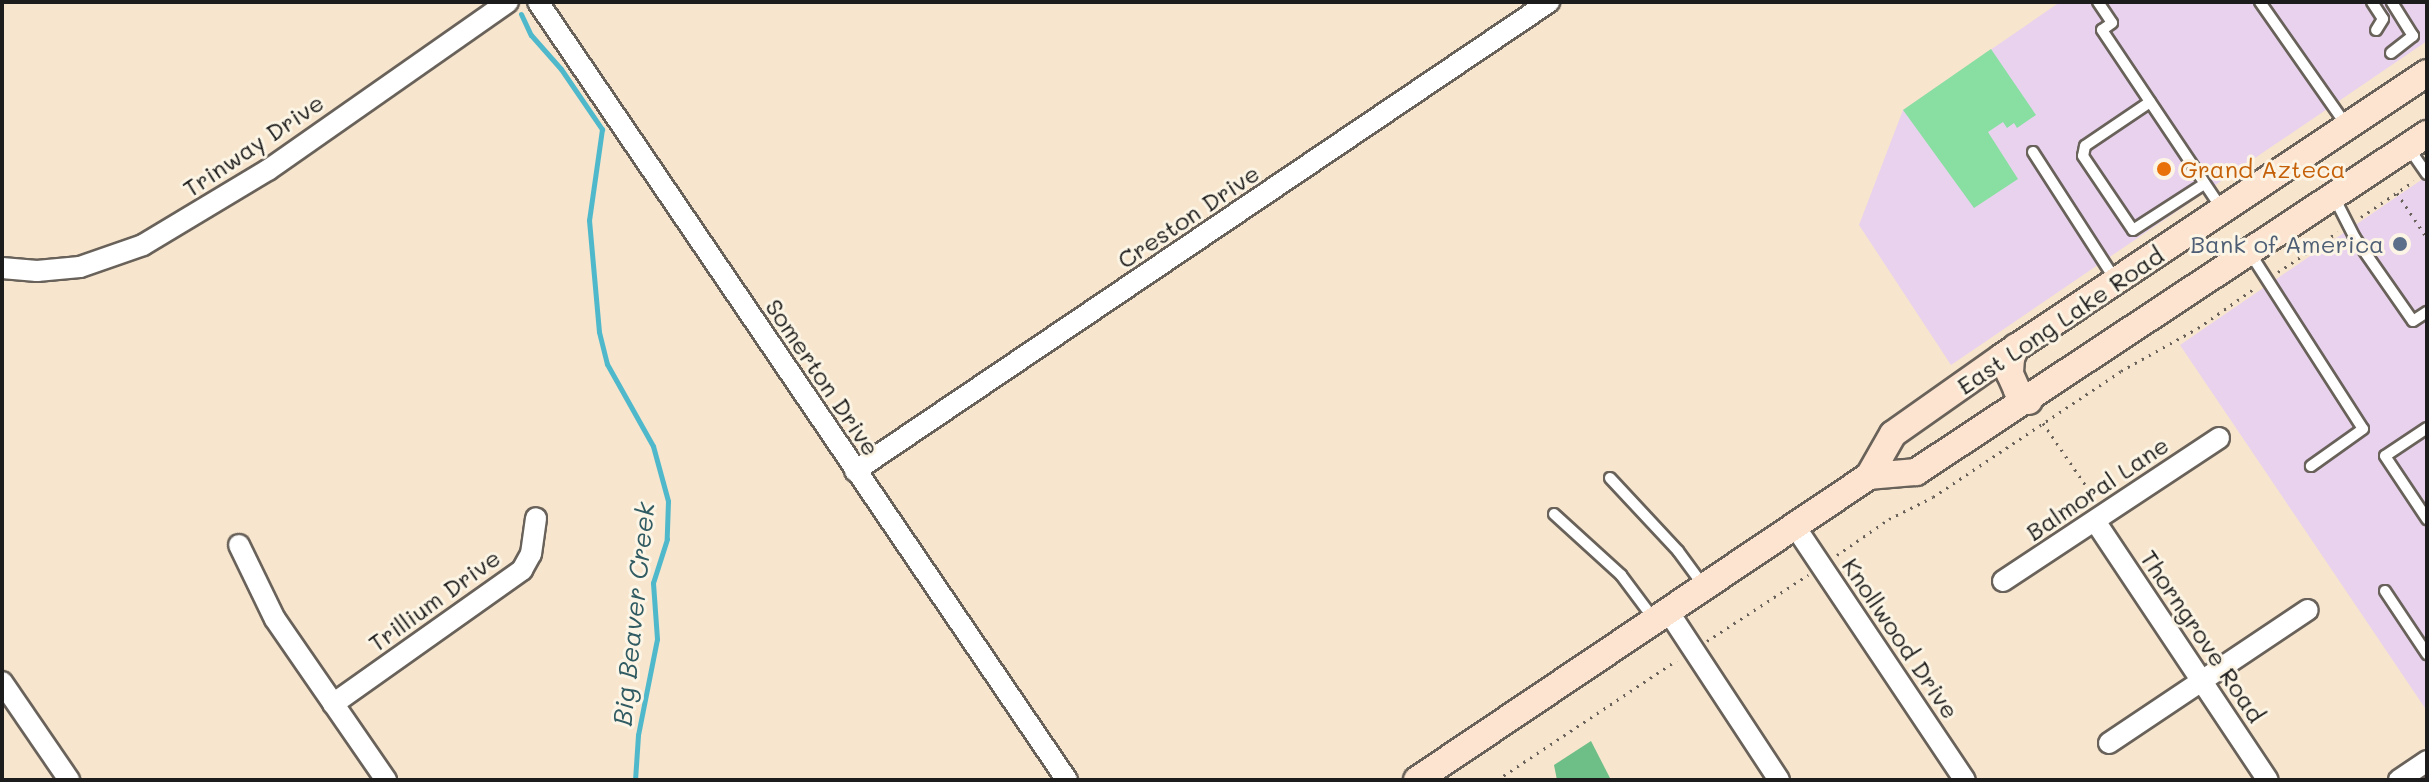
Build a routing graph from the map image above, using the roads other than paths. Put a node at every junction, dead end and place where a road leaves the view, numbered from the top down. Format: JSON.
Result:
{"nodes":[{"id":1,"x":508,"y":2,"type":"edge"},
{"id":2,"x":538,"y":2,"type":"edge"},
{"id":3,"x":1549,"y":2,"type":"edge"},
{"id":4,"x":2098,"y":2,"type":"edge"},
{"id":5,"x":2260,"y":2,"type":"edge"},
{"id":6,"x":2372,"y":2,"type":"edge"},
{"id":7,"x":2392,"y":2,"type":"edge"},
{"id":8,"x":2376,"y":30,"type":"dead end"},
{"id":9,"x":2391,"y":53,"type":"dead end"},
{"id":10,"x":2427,"y":73,"type":"edge"},
{"id":11,"x":2150,"y":102,"type":"junction"},
{"id":12,"x":2347,"y":126,"type":"junction"},
{"id":13,"x":2418,"y":140,"type":"edge"},
{"id":14,"x":2033,"y":152,"type":"dead end"},
{"id":15,"x":2427,"y":174,"type":"edge"},
{"id":16,"x":2204,"y":184,"type":"junction"},
{"id":17,"x":2334,"y":197,"type":"junction"},
{"id":18,"x":2222,"y":209,"type":"junction"},
{"id":19,"x":2250,"y":253,"type":"junction"},
{"id":20,"x":2,"y":268,"type":"edge"},
{"id":21,"x":2117,"y":280,"type":"junction"},
{"id":22,"x":2427,"y":312,"type":"edge"},
{"id":23,"x":2016,"y":347,"type":"junction"},
{"id":24,"x":2036,"y":412,"type":"junction"},
{"id":25,"x":2427,"y":428,"type":"edge"},
{"id":26,"x":2219,"y":438,"type":"dead end"},
{"id":27,"x":2311,"y":466,"type":"dead end"},
{"id":28,"x":855,"y":471,"type":"junction"},
{"id":29,"x":1869,"y":476,"type":"junction"},
{"id":30,"x":1610,"y":478,"type":"dead end"},
{"id":31,"x":1554,"y":514,"type":"dead end"},
{"id":32,"x":2100,"y":517,"type":"junction"},
{"id":33,"x":536,"y":518,"type":"dead end"},
{"id":34,"x":2427,"y":519,"type":"edge"},
{"id":35,"x":1794,"y":525,"type":"junction"},
{"id":36,"x":239,"y":545,"type":"dead end"},
{"id":37,"x":2003,"y":581,"type":"dead end"},
{"id":38,"x":1704,"y":587,"type":"junction"},
{"id":39,"x":2385,"y":591,"type":"dead end"},
{"id":40,"x":2308,"y":610,"type":"dead end"},
{"id":41,"x":1661,"y":615,"type":"junction"},
{"id":42,"x":2427,"y":654,"type":"edge"},
{"id":43,"x":2201,"y":680,"type":"junction"},
{"id":44,"x":2,"y":682,"type":"edge"},
{"id":45,"x":333,"y":704,"type":"junction"},
{"id":46,"x":2109,"y":743,"type":"dead end"},
{"id":47,"x":2427,"y":761,"type":"edge"},
{"id":48,"x":69,"y":780,"type":"edge"},
{"id":49,"x":386,"y":780,"type":"edge"},
{"id":50,"x":1067,"y":780,"type":"edge"},
{"id":51,"x":1417,"y":780,"type":"edge"},
{"id":52,"x":1779,"y":780,"type":"edge"},
{"id":53,"x":1965,"y":780,"type":"edge"},
{"id":54,"x":2268,"y":780,"type":"edge"},
{"id":55,"x":2399,"y":780,"type":"edge"}],
"edges":[{"from":1,"to":20,"type":"street","name":"Trinway Drive"},
{"from":2,"to":28,"type":"street","name":"Somerton Drive"},
{"from":3,"to":28,"type":"street","name":"Creston Drive"},
{"from":4,"to":11,"type":"lane"},
{"from":5,"to":12,"type":"lane"},
{"from":6,"to":8,"type":"lane"},
{"from":7,"to":9,"type":"lane"},
{"from":10,"to":12,"type":"main road","name":"East Long Lake Road"},
{"from":11,"to":16,"type":"lane"},
{"from":11,"to":16,"type":"lane"},
{"from":12,"to":18,"type":"main road","name":"East Long Lake Road"},
{"from":13,"to":15,"type":"lane"},
{"from":13,"to":17,"type":"main road","name":"East Long Lake Road"},
{"from":14,"to":21,"type":"lane"},
{"from":16,"to":18,"type":"lane"},
{"from":17,"to":19,"type":"main road","name":"East Long Lake Road"},
{"from":17,"to":22,"type":"lane"},
{"from":18,"to":21,"type":"main road","name":"East Long Lake Road"},
{"from":19,"to":24,"type":"main road","name":"East Long Lake Road"},
{"from":19,"to":27,"type":"lane"},
{"from":21,"to":23,"type":"main road","name":"East Long Lake Road"},
{"from":23,"to":24,"type":"main road"},
{"from":23,"to":29,"type":"main road","name":"East Long Lake Road"},
{"from":24,"to":29,"type":"main road","name":"East Long Lake Road"},
{"from":25,"to":34,"type":"lane"},
{"from":26,"to":32,"type":"street","name":"Balmoral Lane"},
{"from":28,"to":50,"type":"street","name":"Somerton Drive"},
{"from":29,"to":35,"type":"main road","name":"East Long Lake Road"},
{"from":30,"to":38,"type":"lane"},
{"from":31,"to":41,"type":"lane"},
{"from":32,"to":37,"type":"street","name":"Balmoral Lane"},
{"from":32,"to":43,"type":"street","name":"Thorngrove Road"},
{"from":33,"to":45,"type":"street","name":"Trillium Drive"},
{"from":35,"to":38,"type":"main road","name":"East Long Lake Road"},
{"from":35,"to":53,"type":"street","name":"Knollwood Drive"},
{"from":36,"to":45,"type":"street"},
{"from":38,"to":41,"type":"main road","name":"East Long Lake Road"},
{"from":39,"to":42,"type":"lane"},
{"from":40,"to":43,"type":"street"},
{"from":41,"to":51,"type":"main road","name":"East Long Lake Road"},
{"from":41,"to":52,"type":"street"},
{"from":43,"to":46,"type":"street"},
{"from":43,"to":54,"type":"street","name":"Thorngrove Road"},
{"from":44,"to":48,"type":"street"},
{"from":45,"to":49,"type":"street"},
{"from":47,"to":55,"type":"street"}]}
